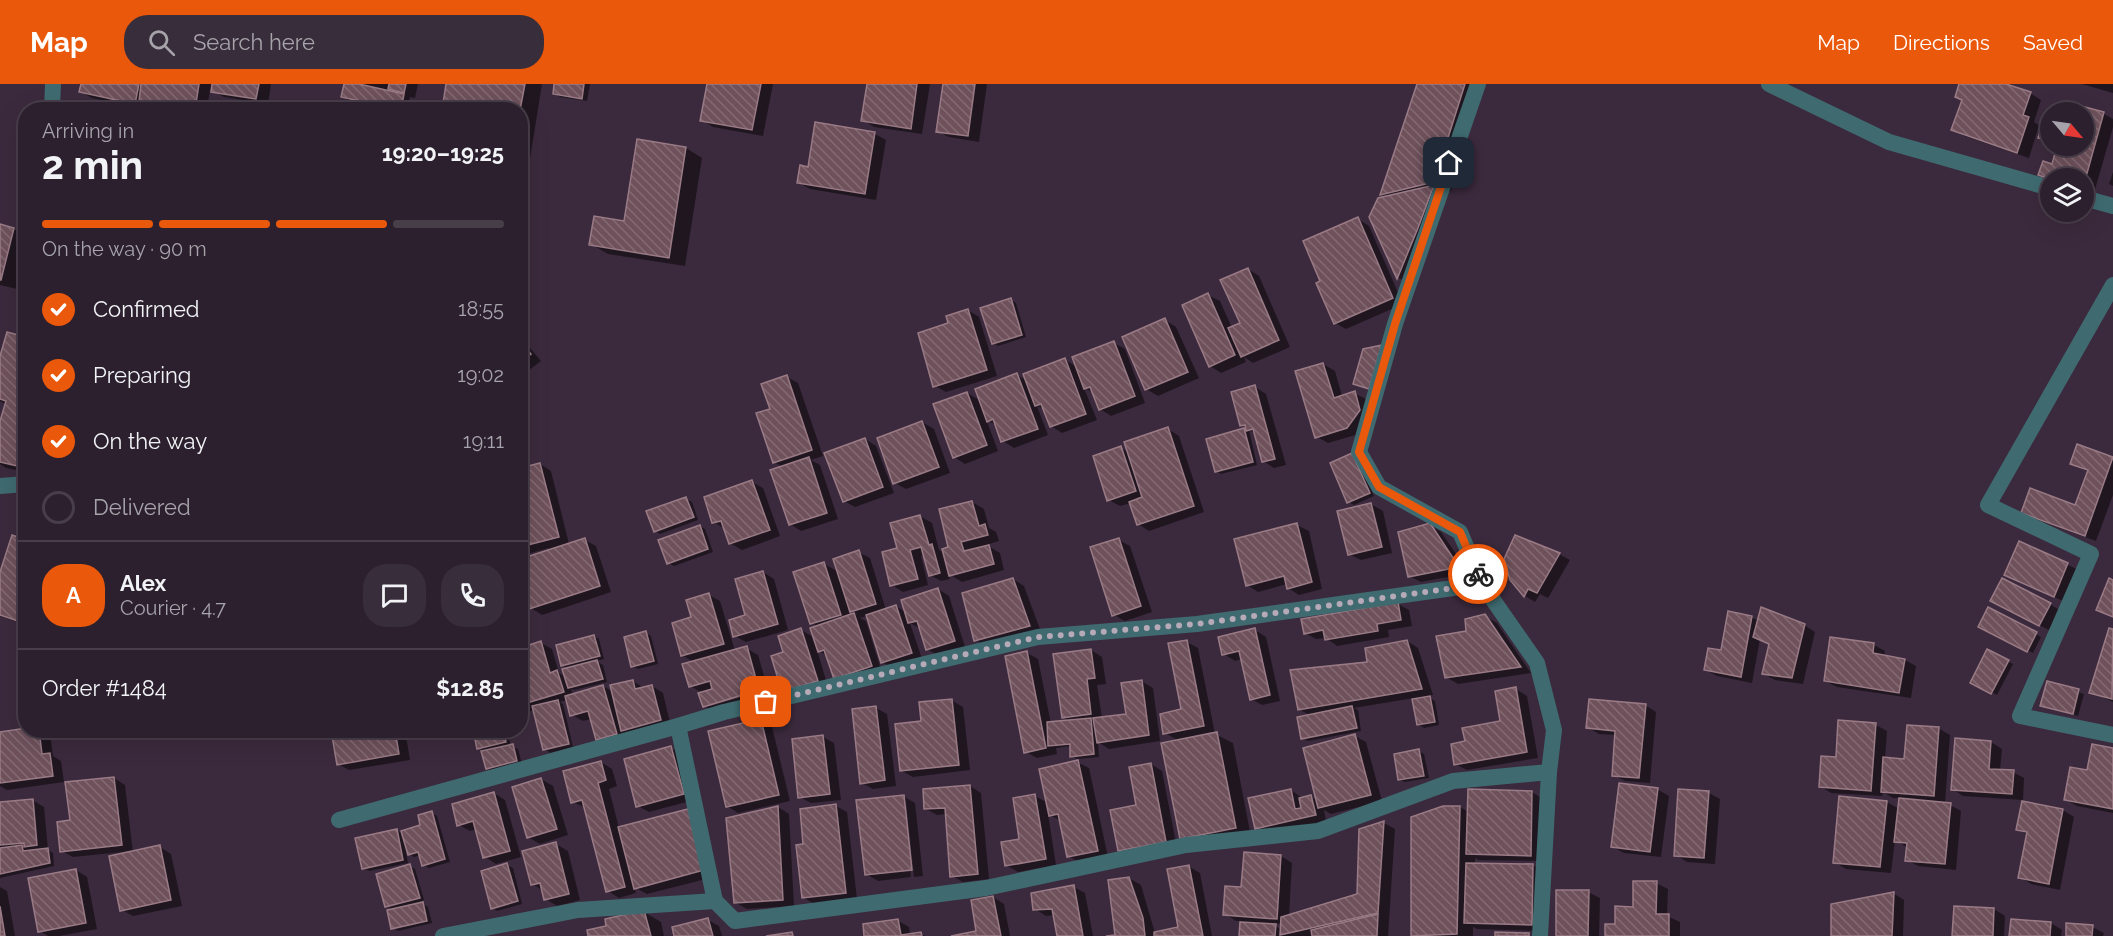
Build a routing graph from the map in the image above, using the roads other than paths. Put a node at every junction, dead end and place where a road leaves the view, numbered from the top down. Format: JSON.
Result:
{"nodes":[{"id":1,"x":53,"y":84,"type":"edge"},
{"id":2,"x":1478,"y":84,"type":"edge"},
{"id":3,"x":1769,"y":84,"type":"edge"},
{"id":4,"x":52,"y":102,"type":"edge"},
{"id":5,"x":2040,"y":185,"type":"edge"},
{"id":6,"x":2094,"y":201,"type":"edge"},
{"id":7,"x":2113,"y":206,"type":"edge"},
{"id":8,"x":2113,"y":285,"type":"edge"},
{"id":9,"x":18,"y":485,"type":"edge"},
{"id":10,"x":0,"y":486,"type":"edge"},
{"id":11,"x":1482,"y":584,"type":"junction"},
{"id":12,"x":678,"y":726,"type":"junction"},
{"id":13,"x":2113,"y":735,"type":"edge"},
{"id":14,"x":1549,"y":772,"type":"junction"},
{"id":15,"x":339,"y":820,"type":"dead end"},
{"id":16,"x":714,"y":901,"type":"junction"},
{"id":17,"x":443,"y":936,"type":"edge"},
{"id":18,"x":1540,"y":936,"type":"edge"}],
"edges":[{"from":1,"to":4,"type":"street"},
{"from":2,"to":11,"type":"street"},
{"from":3,"to":5,"type":"street"},
{"from":6,"to":7,"type":"street"},
{"from":8,"to":13,"type":"street"},
{"from":9,"to":10,"type":"street"},
{"from":11,"to":12,"type":"street"},
{"from":11,"to":14,"type":"street"},
{"from":12,"to":15,"type":"street"},
{"from":12,"to":16,"type":"street"},
{"from":14,"to":16,"type":"street"},
{"from":14,"to":18,"type":"street"},
{"from":16,"to":17,"type":"street"}]}
